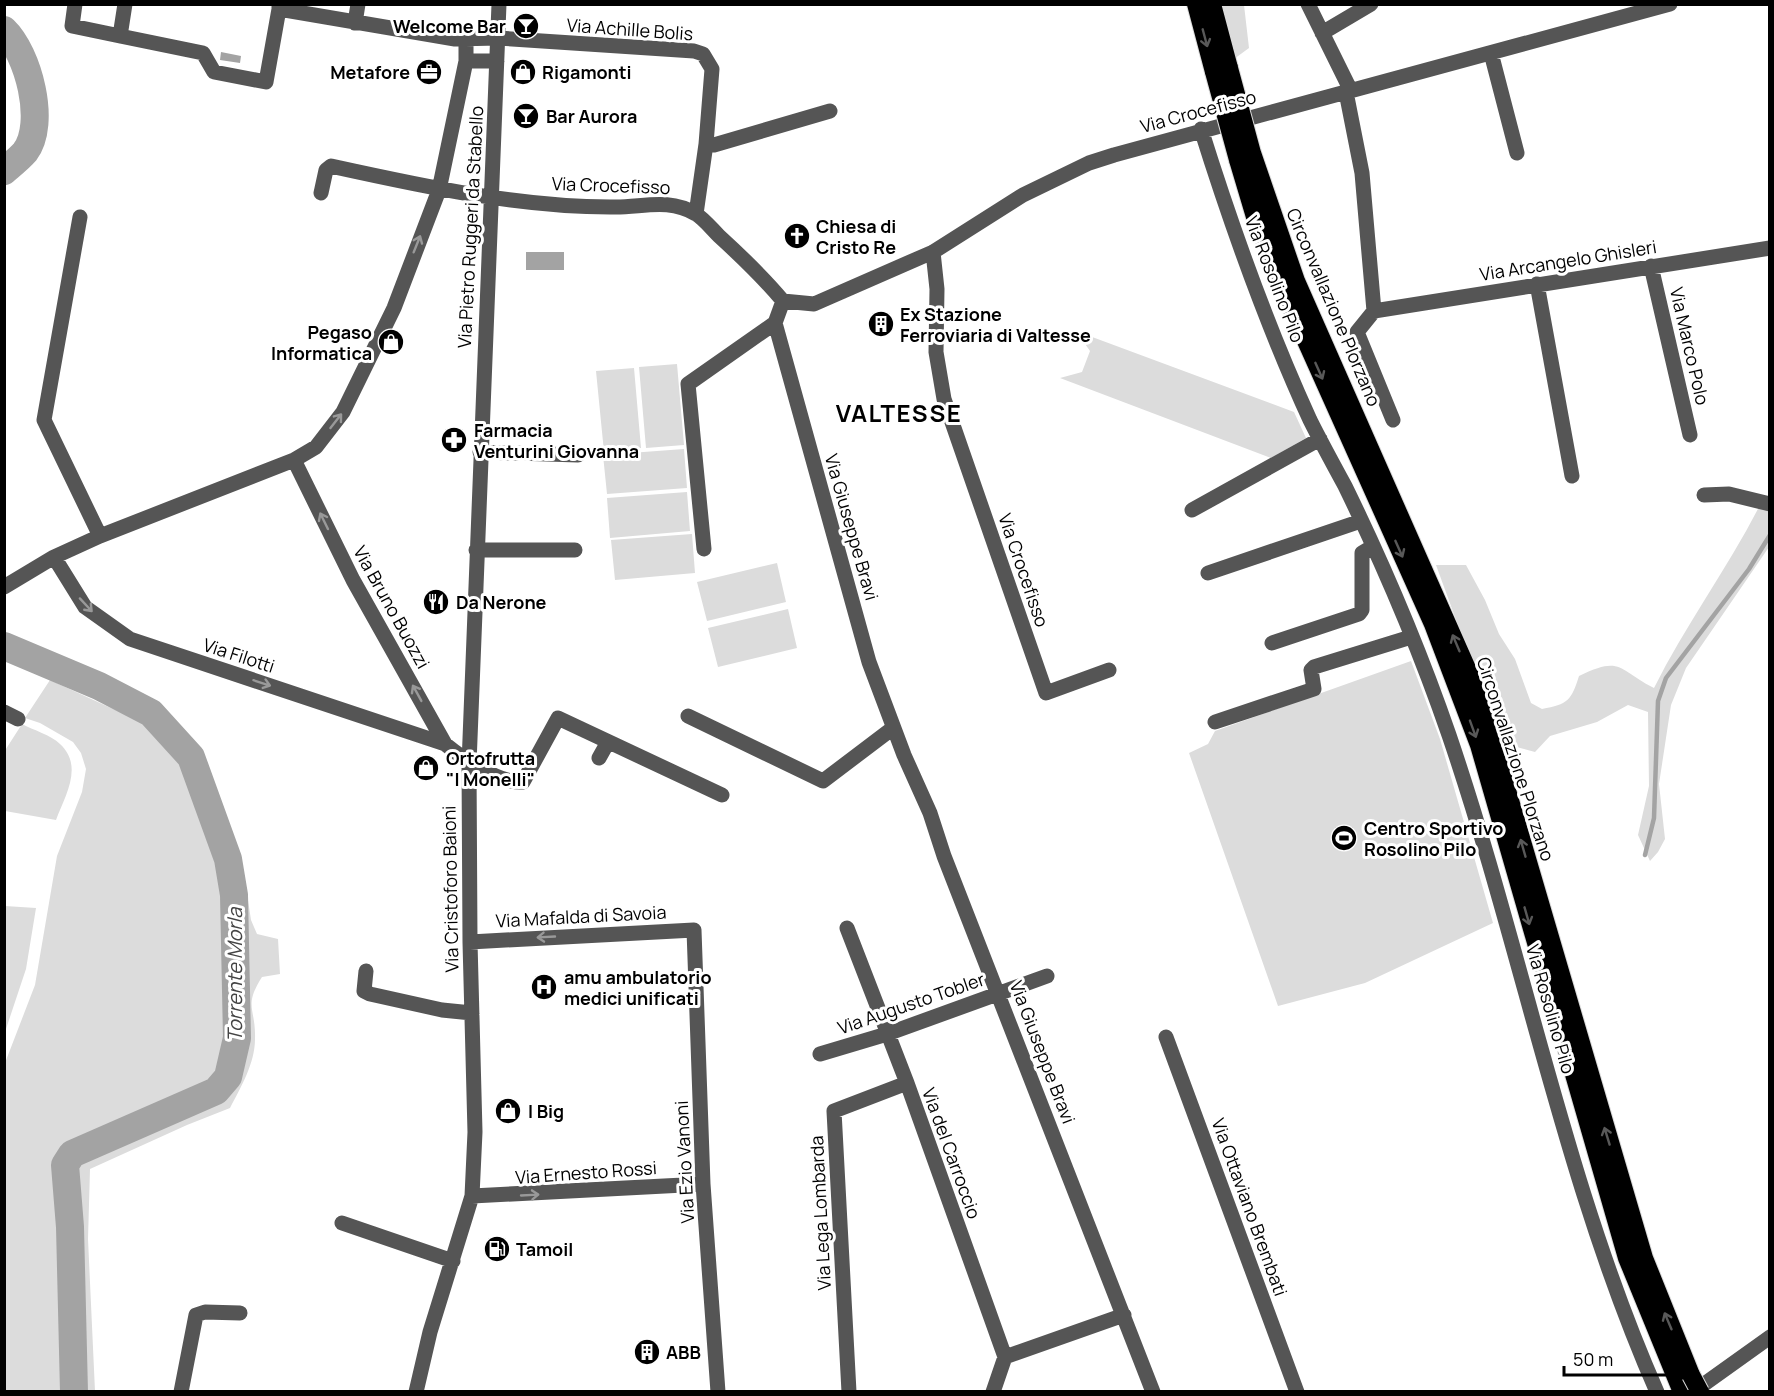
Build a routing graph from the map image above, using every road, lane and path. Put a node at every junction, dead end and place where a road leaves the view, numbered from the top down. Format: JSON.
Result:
{"nodes":[{"id":1,"x":75,"y":4,"type":"edge"},
{"id":2,"x":125,"y":4,"type":"edge"},
{"id":3,"x":358,"y":4,"type":"edge"},
{"id":4,"x":499,"y":4,"type":"edge"},
{"id":5,"x":1196,"y":4,"type":"edge"},
{"id":6,"x":1212,"y":4,"type":"edge"},
{"id":7,"x":1308,"y":4,"type":"edge"},
{"id":8,"x":1371,"y":4,"type":"edge"},
{"id":9,"x":1670,"y":4,"type":"edge"},
{"id":10,"x":279,"y":7,"type":"edge"},
{"id":11,"x":355,"y":23,"type":"junction"},
{"id":12,"x":1322,"y":33,"type":"junction"},
{"id":13,"x":120,"y":36,"type":"junction"},
{"id":14,"x":498,"y":38,"type":"junction"},
{"id":15,"x":466,"y":40,"type":"junction"},
{"id":16,"x":1491,"y":53,"type":"junction"},
{"id":17,"x":466,"y":61,"type":"junction"},
{"id":18,"x":497,"y":61,"type":"junction"},
{"id":19,"x":1221,"y":70,"type":"junction"},
{"id":20,"x":1349,"y":91,"type":"junction"},
{"id":21,"x":830,"y":111,"type":"dead end"},
{"id":22,"x":1201,"y":129,"type":"junction"},
{"id":23,"x":706,"y":144,"type":"junction"},
{"id":24,"x":1517,"y":153,"type":"dead end"},
{"id":25,"x":439,"y":190,"type":"junction"},
{"id":26,"x":321,"y":193,"type":"dead end"},
{"id":27,"x":491,"y":197,"type":"junction"},
{"id":28,"x":696,"y":214,"type":"junction"},
{"id":29,"x":80,"y":217,"type":"dead end"},
{"id":30,"x":1770,"y":248,"type":"edge"},
{"id":31,"x":933,"y":252,"type":"junction"},
{"id":32,"x":1651,"y":266,"type":"junction"},
{"id":33,"x":1537,"y":284,"type":"junction"},
{"id":34,"x":783,"y":301,"type":"junction"},
{"id":35,"x":1374,"y":311,"type":"junction"},
{"id":36,"x":775,"y":323,"type":"junction"},
{"id":37,"x":1393,"y":420,"type":"dead end"},
{"id":38,"x":1690,"y":435,"type":"dead end"},
{"id":39,"x":1320,"y":439,"type":"junction"},
{"id":40,"x":480,"y":452,"type":"junction"},
{"id":41,"x":578,"y":455,"type":"dead end"},
{"id":42,"x":294,"y":460,"type":"junction"},
{"id":43,"x":1572,"y":476,"type":"dead end"},
{"id":44,"x":1704,"y":495,"type":"dead end"},
{"id":45,"x":1770,"y":504,"type":"edge"},
{"id":46,"x":1192,"y":510,"type":"dead end"},
{"id":47,"x":1361,"y":521,"type":"junction"},
{"id":48,"x":100,"y":536,"type":"junction"},
{"id":49,"x":1372,"y":548,"type":"junction"},
{"id":50,"x":704,"y":549,"type":"dead end"},
{"id":51,"x":476,"y":550,"type":"junction"},
{"id":52,"x":575,"y":550,"type":"dead end"},
{"id":53,"x":54,"y":557,"type":"junction"},
{"id":54,"x":1208,"y":573,"type":"dead end"},
{"id":55,"x":4,"y":587,"type":"edge"},
{"id":56,"x":1411,"y":637,"type":"junction"},
{"id":57,"x":1272,"y":643,"type":"dead end"},
{"id":58,"x":1109,"y":670,"type":"dead end"},
{"id":59,"x":688,"y":716,"type":"dead end"},
{"id":60,"x":1215,"y":722,"type":"dead end"},
{"id":61,"x":893,"y":728,"type":"junction"},
{"id":62,"x":608,"y":742,"type":"junction"},
{"id":63,"x":445,"y":744,"type":"junction"},
{"id":64,"x":599,"y":758,"type":"dead end"},
{"id":65,"x":469,"y":764,"type":"junction"},
{"id":66,"x":722,"y":795,"type":"dead end"},
{"id":67,"x":848,"y":928,"type":"dead end"},
{"id":68,"x":694,"y":930,"type":"joint"},
{"id":69,"x":470,"y":942,"type":"junction"},
{"id":70,"x":366,"y":971,"type":"dead end"},
{"id":71,"x":1047,"y":976,"type":"dead end"},
{"id":72,"x":1000,"y":994,"type":"junction"},
{"id":73,"x":472,"y":1013,"type":"junction"},
{"id":74,"x":887,"y":1034,"type":"junction"},
{"id":75,"x":1166,"y":1037,"type":"dead end"},
{"id":76,"x":820,"y":1054,"type":"dead end"},
{"id":77,"x":907,"y":1083,"type":"junction"},
{"id":78,"x":703,"y":1184,"type":"junction"},
{"id":79,"x":472,"y":1196,"type":"junction"},
{"id":80,"x":342,"y":1223,"type":"dead end"},
{"id":81,"x":453,"y":1261,"type":"junction"},
{"id":82,"x":240,"y":1312,"type":"dead end"},
{"id":83,"x":1124,"y":1316,"type":"junction"},
{"id":84,"x":1770,"y":1337,"type":"edge"},
{"id":85,"x":1005,"y":1357,"type":"junction"},
{"id":86,"x":1686,"y":1385,"type":"edge"},
{"id":87,"x":181,"y":1392,"type":"edge"},
{"id":88,"x":416,"y":1392,"type":"edge"},
{"id":89,"x":718,"y":1392,"type":"edge"},
{"id":90,"x":849,"y":1392,"type":"edge"},
{"id":91,"x":993,"y":1392,"type":"edge"},
{"id":92,"x":1153,"y":1392,"type":"edge"},
{"id":93,"x":1297,"y":1392,"type":"edge"},
{"id":94,"x":1657,"y":1392,"type":"edge"},
{"id":95,"x":1700,"y":1392,"type":"edge"}],
"edges":[{"from":1,"to":13,"type":"street"},
{"from":2,"to":13,"type":"street"},
{"from":3,"to":11,"type":"street"},
{"from":4,"to":14,"type":"street","name":"Via Pietro Ruggeri da Stabello"},
{"from":5,"to":19,"type":"highway","one_way":true},
{"from":6,"to":19,"type":"highway"},
{"from":7,"to":12,"type":"street"},
{"from":8,"to":12,"type":"street"},
{"from":9,"to":16,"type":"street","name":"Via Crocefisso"},
{"from":10,"to":11,"type":"street"},
{"from":10,"to":13,"type":"street"},
{"from":11,"to":15,"type":"street"},
{"from":12,"to":20,"type":"street"},
{"from":14,"to":15,"type":"street"},
{"from":14,"to":18,"type":"street","name":"Via Pietro Ruggeri da Stabello"},
{"from":14,"to":23,"type":"street","name":"Via Achille Bolis"},
{"from":15,"to":17,"type":"street"},
{"from":16,"to":20,"type":"street","name":"Via Crocefisso"},
{"from":16,"to":24,"type":"street"},
{"from":17,"to":18,"type":"street"},
{"from":17,"to":25,"type":"street"},
{"from":18,"to":27,"type":"street","name":"Via Pietro Ruggeri da Stabello"},
{"from":19,"to":86,"type":"highway","name":"Circonvallazione Plorzano","bridge":true},
{"from":20,"to":22,"type":"street","name":"Via Crocefisso"},
{"from":20,"to":35,"type":"street"},
{"from":21,"to":23,"type":"street"},
{"from":22,"to":31,"type":"street","name":"Via Crocefisso"},
{"from":22,"to":39,"type":"street","name":"Via Rosolino Pilo"},
{"from":23,"to":28,"type":"street","name":"Via Achille Bolis"},
{"from":25,"to":26,"type":"street","name":"Via Crocefisso"},
{"from":25,"to":27,"type":"street","name":"Via Crocefisso"},
{"from":42,"to":25,"type":"street","one_way":true},
{"from":27,"to":28,"type":"street","name":"Via Crocefisso"},
{"from":27,"to":40,"type":"street","name":"Via Pietro Ruggeri da Stabello"},
{"from":28,"to":34,"type":"street","name":"Via Crocefisso"},
{"from":29,"to":48,"type":"street"},
{"from":30,"to":32,"type":"street","name":"Via Arcangelo Ghisleri"},
{"from":31,"to":34,"type":"street","name":"Via Crocefisso"},
{"from":31,"to":58,"type":"street","name":"Via Crocefisso"},
{"from":32,"to":33,"type":"street","name":"Via Arcangelo Ghisleri"},
{"from":32,"to":38,"type":"street","name":"Via Marco Polo"},
{"from":33,"to":35,"type":"street","name":"Via Arcangelo Ghisleri"},
{"from":33,"to":43,"type":"street"},
{"from":34,"to":36,"type":"street"},
{"from":35,"to":37,"type":"street"},
{"from":36,"to":50,"type":"street"},
{"from":36,"to":61,"type":"street","name":"Via Giuseppe Bravi"},
{"from":39,"to":46,"type":"street"},
{"from":39,"to":47,"type":"street","name":"Via Rosolino Pilo"},
{"from":40,"to":41,"type":"street"},
{"from":40,"to":51,"type":"street","name":"Via Pietro Ruggeri da Stabello"},
{"from":42,"to":48,"type":"street"},
{"from":63,"to":42,"type":"street","name":"Via Bruno Buozzi","one_way":true},
{"from":44,"to":45,"type":"street"},
{"from":47,"to":49,"type":"street","name":"Via Rosolino Pilo"},
{"from":47,"to":54,"type":"street"},
{"from":48,"to":53,"type":"street"},
{"from":49,"to":56,"type":"street","name":"Via Rosolino Pilo"},
{"from":49,"to":57,"type":"street"},
{"from":51,"to":52,"type":"street"},
{"from":51,"to":65,"type":"street","name":"Via Pietro Ruggeri da Stabello"},
{"from":53,"to":55,"type":"street"},
{"from":53,"to":63,"type":"street","name":"Via Filotti","one_way":true},
{"from":56,"to":60,"type":"street"},
{"from":56,"to":94,"type":"street","name":"Via Rosolino Pilo"},
{"from":59,"to":61,"type":"street"},
{"from":61,"to":72,"type":"street","name":"Via Giuseppe Bravi"},
{"from":62,"to":64,"type":"street"},
{"from":62,"to":65,"type":"street","name":"Via Bruno Buozzi"},
{"from":62,"to":66,"type":"street"},
{"from":63,"to":65,"type":"street","name":"Via Bruno Buozzi"},
{"from":65,"to":69,"type":"street","name":"Via Cristoforo Baioni"},
{"from":67,"to":74,"type":"street","name":"Via del Carroccio"},
{"from":68,"to":69,"type":"street","name":"Via Mafalda di Savoia","one_way":true},
{"from":68,"to":78,"type":"street","name":"Via Ezio Vanoni"},
{"from":69,"to":73,"type":"street","name":"Via Cristoforo Baioni"},
{"from":70,"to":73,"type":"street"},
{"from":71,"to":72,"type":"street","name":"Via Augusto Tobler"},
{"from":72,"to":74,"type":"street","name":"Via Augusto Tobler"},
{"from":72,"to":83,"type":"street","name":"Via Giuseppe Bravi"},
{"from":73,"to":79,"type":"street","name":"Via Cristoforo Baioni"},
{"from":74,"to":76,"type":"street","name":"Via Augusto Tobler"},
{"from":74,"to":77,"type":"street","name":"Via del Carroccio"},
{"from":75,"to":93,"type":"street","name":"Via Ottaviano Brembati"},
{"from":77,"to":85,"type":"street","name":"Via del Carroccio"},
{"from":77,"to":90,"type":"street","name":"Via Lega Lombarda"},
{"from":79,"to":78,"type":"street","name":"Via Ernesto Rossi","one_way":true},
{"from":78,"to":89,"type":"street","name":"Via Ezio Vanoni"},
{"from":79,"to":81,"type":"street","name":"Via Cristoforo Baioni"},
{"from":80,"to":81,"type":"street"},
{"from":81,"to":88,"type":"street","name":"Via Cristoforo Baioni"},
{"from":82,"to":87,"type":"street"},
{"from":83,"to":85,"type":"street"},
{"from":83,"to":92,"type":"street","name":"Via Giuseppe Bravi"},
{"from":84,"to":86,"type":"street"},
{"from":85,"to":91,"type":"street"},
{"from":86,"to":95,"type":"highway","name":"Circonvallazione Plorzano","bridge":true}]}
